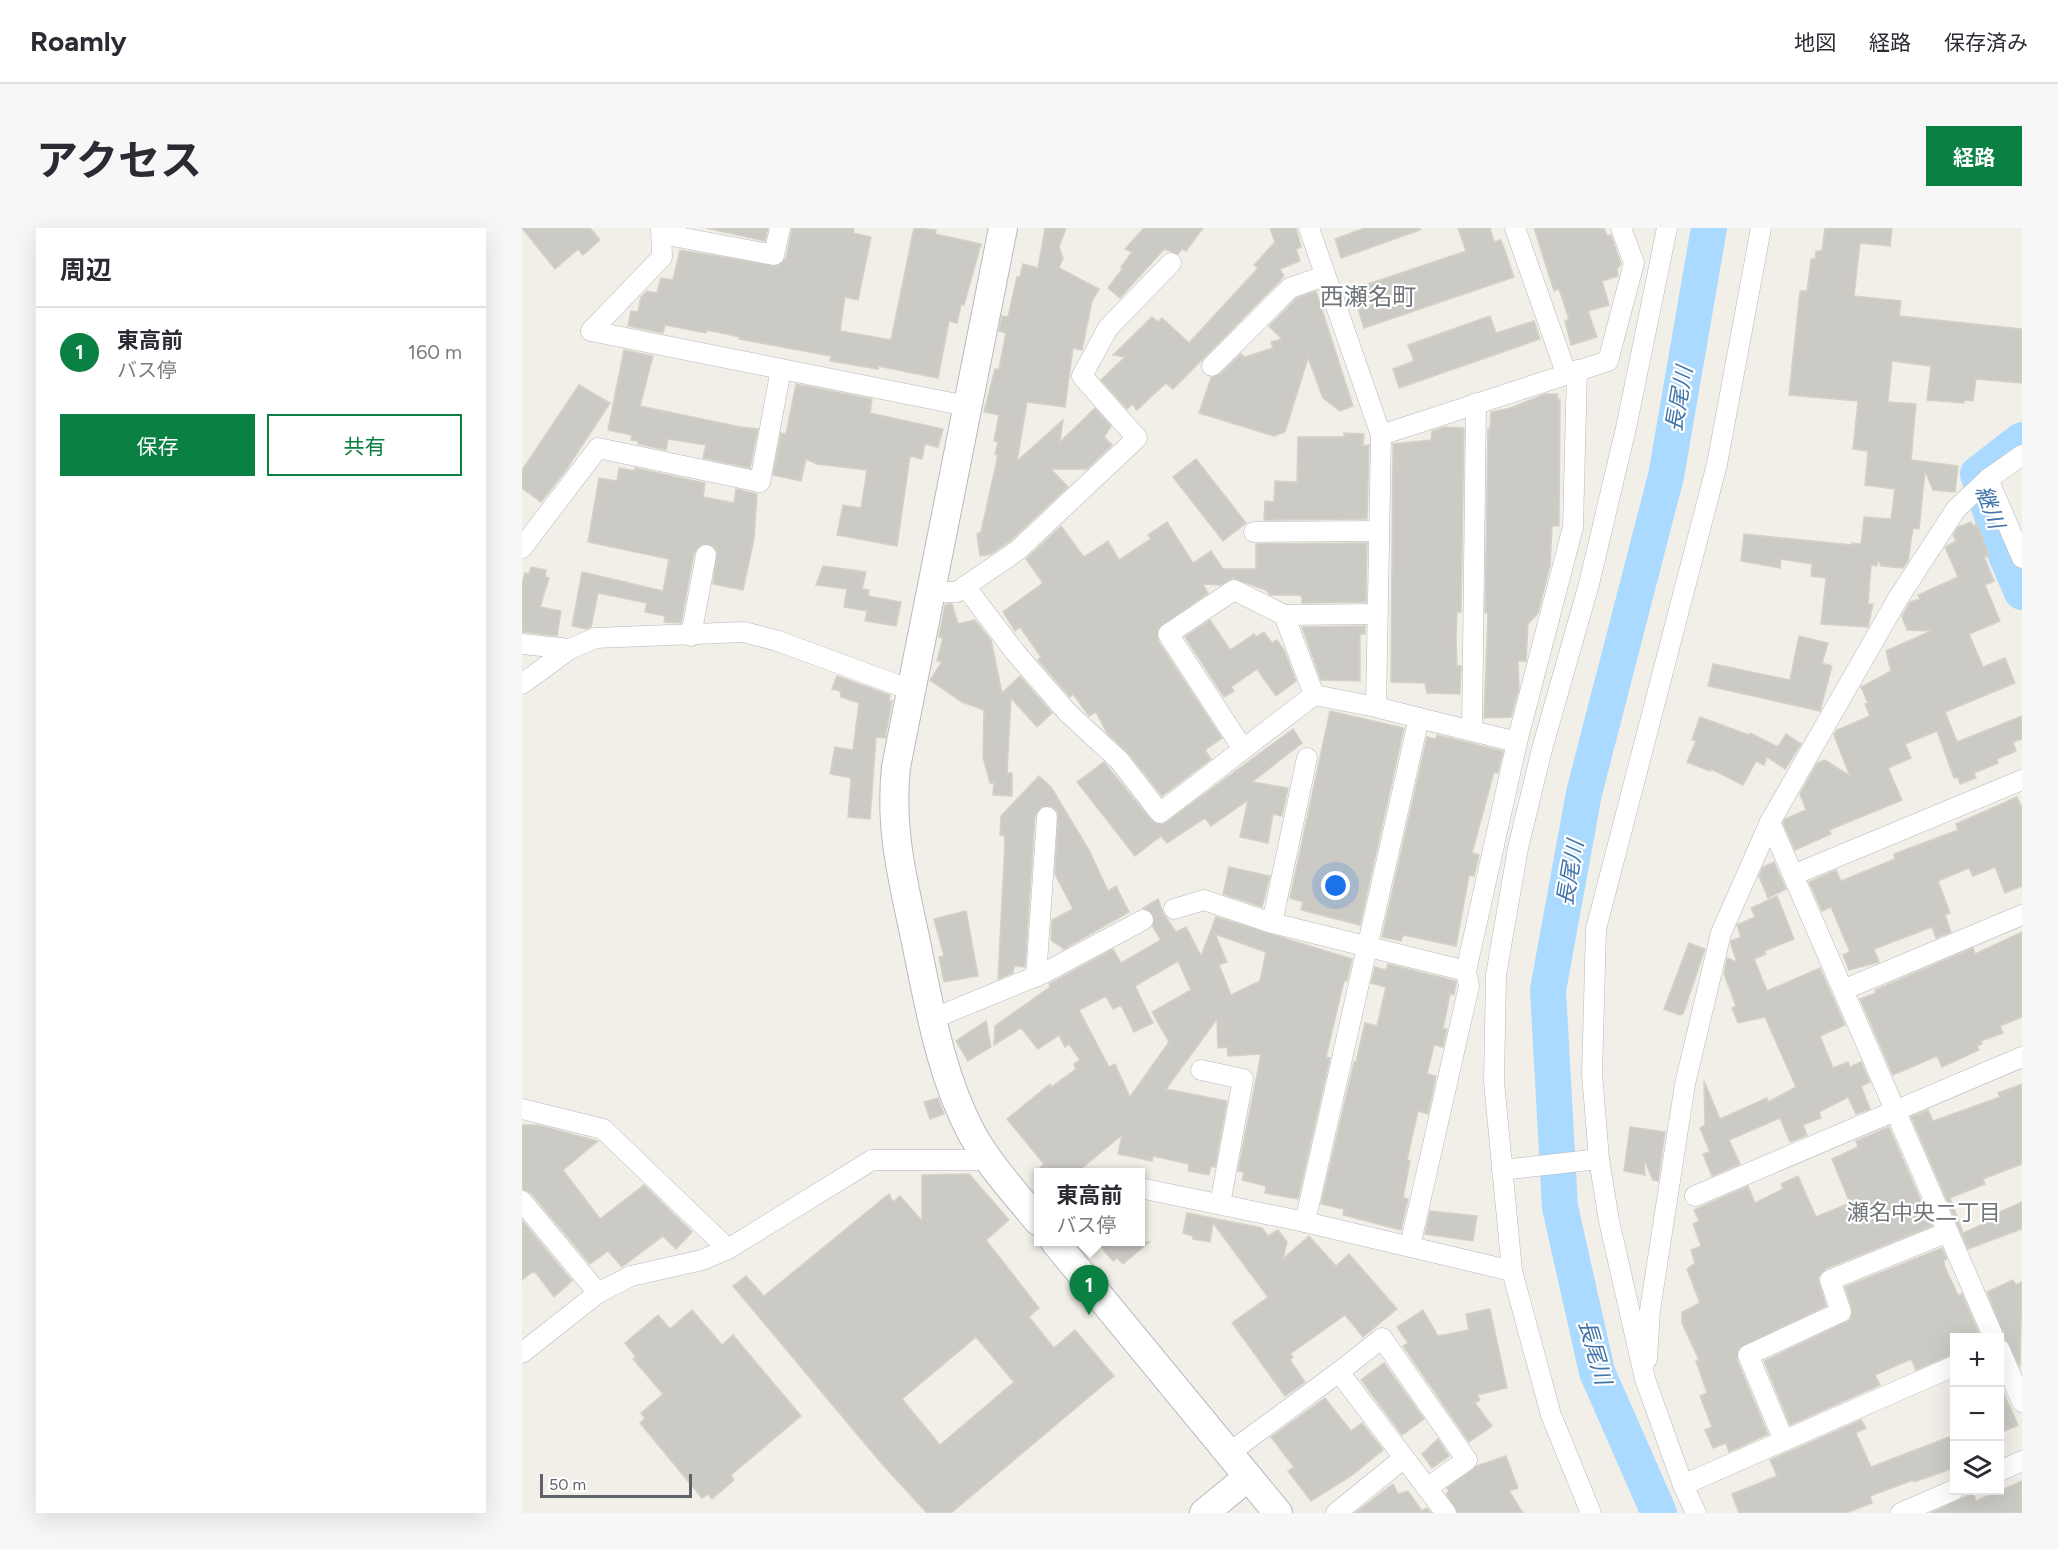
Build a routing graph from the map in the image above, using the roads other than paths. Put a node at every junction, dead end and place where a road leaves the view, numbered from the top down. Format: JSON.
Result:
{"nodes":[{"id":1,"x":780,"y":228,"type":"edge"},
{"id":2,"x":1003,"y":228,"type":"edge"},
{"id":3,"x":1309,"y":228,"type":"edge"},
{"id":4,"x":1515,"y":228,"type":"edge"},
{"id":5,"x":1622,"y":228,"type":"edge"},
{"id":6,"x":1667,"y":228,"type":"edge"},
{"id":7,"x":1761,"y":228,"type":"edge"},
{"id":8,"x":661,"y":231,"type":"edge"},
{"id":9,"x":1171,"y":263,"type":"dead end"},
{"id":10,"x":1324,"y":276,"type":"junction"},
{"id":11,"x":1212,"y":366,"type":"dead end"},
{"id":12,"x":781,"y":369,"type":"junction"},
{"id":13,"x":1572,"y":372,"type":"junction"},
{"id":14,"x":1476,"y":403,"type":"junction"},
{"id":15,"x":967,"y":406,"type":"junction"},
{"id":16,"x":1381,"y":435,"type":"junction"},
{"id":17,"x":2022,"y":454,"type":"edge"},
{"id":18,"x":1988,"y":479,"type":"junction"},
{"id":19,"x":1379,"y":531,"type":"junction"},
{"id":20,"x":1254,"y":532,"type":"dead end"},
{"id":21,"x":522,"y":548,"type":"edge"},
{"id":22,"x":706,"y":555,"type":"dead end"},
{"id":23,"x":2022,"y":558,"type":"edge"},
{"id":24,"x":965,"y":586,"type":"junction"},
{"id":25,"x":930,"y":592,"type":"junction"},
{"id":26,"x":1378,"y":614,"type":"junction"},
{"id":27,"x":1284,"y":615,"type":"junction"},
{"id":28,"x":690,"y":636,"type":"junction"},
{"id":29,"x":522,"y":644,"type":"edge"},
{"id":30,"x":570,"y":649,"type":"junction"},
{"id":31,"x":522,"y":684,"type":"edge"},
{"id":32,"x":911,"y":690,"type":"junction"},
{"id":33,"x":1314,"y":694,"type":"junction"},
{"id":34,"x":1376,"y":707,"type":"junction"},
{"id":35,"x":1419,"y":718,"type":"junction"},
{"id":36,"x":1472,"y":731,"type":"junction"},
{"id":37,"x":1517,"y":742,"type":"junction"},
{"id":38,"x":1243,"y":749,"type":"junction"},
{"id":39,"x":1307,"y":758,"type":"dead end"},
{"id":40,"x":2022,"y":780,"type":"edge"},
{"id":41,"x":1047,"y":817,"type":"dead end"},
{"id":42,"x":1770,"y":822,"type":"junction"},
{"id":43,"x":1793,"y":875,"type":"junction"},
{"id":44,"x":1174,"y":909,"type":"dead end"},
{"id":45,"x":2022,"y":915,"type":"edge"},
{"id":46,"x":1143,"y":920,"type":"dead end"},
{"id":47,"x":1272,"y":923,"type":"junction"},
{"id":48,"x":1368,"y":948,"type":"junction"},
{"id":49,"x":1466,"y":971,"type":"junction"},
{"id":50,"x":1035,"y":977,"type":"junction"},
{"id":51,"x":1843,"y":990,"type":"junction"},
{"id":52,"x":932,"y":1019,"type":"junction"},
{"id":53,"x":2022,"y":1057,"type":"edge"},
{"id":54,"x":1201,"y":1070,"type":"dead end"},
{"id":55,"x":522,"y":1108,"type":"edge"},
{"id":56,"x":1896,"y":1112,"type":"junction"},
{"id":57,"x":1599,"y":1159,"type":"junction"},
{"id":58,"x":988,"y":1160,"type":"junction"},
{"id":59,"x":1503,"y":1170,"type":"junction"},
{"id":60,"x":1145,"y":1189,"type":"edge"},
{"id":61,"x":1695,"y":1196,"type":"dead end"},
{"id":62,"x":522,"y":1202,"type":"edge"},
{"id":63,"x":1220,"y":1204,"type":"junction"},
{"id":64,"x":1034,"y":1214,"type":"edge"},
{"id":65,"x":1305,"y":1222,"type":"junction"},
{"id":66,"x":1948,"y":1232,"type":"junction"},
{"id":67,"x":1058,"y":1246,"type":"edge"},
{"id":68,"x":1410,"y":1246,"type":"junction"},
{"id":69,"x":728,"y":1249,"type":"junction"},
{"id":70,"x":1512,"y":1271,"type":"junction"},
{"id":71,"x":597,"y":1293,"type":"junction"},
{"id":72,"x":1992,"y":1333,"type":"edge"},
{"id":73,"x":524,"y":1348,"type":"edge"},
{"id":74,"x":2004,"y":1359,"type":"edge"},
{"id":75,"x":1950,"y":1368,"type":"edge"},
{"id":76,"x":1339,"y":1372,"type":"junction"},
{"id":77,"x":1645,"y":1379,"type":"junction"},
{"id":78,"x":2020,"y":1395,"type":"edge"},
{"id":79,"x":1784,"y":1441,"type":"junction"},
{"id":80,"x":1229,"y":1453,"type":"junction"},
{"id":81,"x":1404,"y":1458,"type":"junction"},
{"id":82,"x":2022,"y":1461,"type":"edge"},
{"id":83,"x":2004,"y":1469,"type":"edge"},
{"id":84,"x":1248,"y":1477,"type":"junction"},
{"id":85,"x":1683,"y":1485,"type":"junction"},
{"id":86,"x":1427,"y":1488,"type":"junction"},
{"id":87,"x":1950,"y":1492,"type":"edge"},
{"id":88,"x":1204,"y":1513,"type":"edge"},
{"id":89,"x":1278,"y":1513,"type":"edge"},
{"id":90,"x":1336,"y":1513,"type":"edge"},
{"id":91,"x":1446,"y":1513,"type":"edge"},
{"id":92,"x":1591,"y":1513,"type":"edge"},
{"id":93,"x":1696,"y":1513,"type":"edge"},
{"id":94,"x":1901,"y":1513,"type":"edge"}],
"edges":[{"from":1,"to":8,"type":"street"},
{"from":2,"to":15,"type":"street"},
{"from":3,"to":10,"type":"street"},
{"from":4,"to":13,"type":"street"},
{"from":5,"to":13,"type":"street"},
{"from":6,"to":59,"type":"street"},
{"from":7,"to":57,"type":"street"},
{"from":8,"to":12,"type":"street"},
{"from":9,"to":24,"type":"street"},
{"from":10,"to":11,"type":"street"},
{"from":10,"to":16,"type":"street"},
{"from":12,"to":15,"type":"street"},
{"from":12,"to":21,"type":"street"},
{"from":13,"to":14,"type":"street"},
{"from":13,"to":37,"type":"street"},
{"from":14,"to":16,"type":"street"},
{"from":14,"to":36,"type":"street"},
{"from":15,"to":25,"type":"street"},
{"from":16,"to":19,"type":"street"},
{"from":17,"to":18,"type":"street"},
{"from":18,"to":23,"type":"street"},
{"from":18,"to":42,"type":"street"},
{"from":19,"to":20,"type":"street"},
{"from":19,"to":26,"type":"street"},
{"from":22,"to":28,"type":"street"},
{"from":24,"to":25,"type":"street"},
{"from":24,"to":38,"type":"street"},
{"from":25,"to":32,"type":"street"},
{"from":26,"to":27,"type":"street"},
{"from":26,"to":34,"type":"street"},
{"from":27,"to":33,"type":"street"},
{"from":27,"to":38,"type":"street"},
{"from":28,"to":30,"type":"street"},
{"from":28,"to":32,"type":"street"},
{"from":29,"to":30,"type":"street"},
{"from":30,"to":31,"type":"street"},
{"from":32,"to":52,"type":"street"},
{"from":33,"to":34,"type":"street"},
{"from":33,"to":38,"type":"street"},
{"from":34,"to":35,"type":"street"},
{"from":35,"to":36,"type":"street"},
{"from":35,"to":48,"type":"street"},
{"from":36,"to":37,"type":"street"},
{"from":37,"to":49,"type":"street"},
{"from":39,"to":47,"type":"street"},
{"from":40,"to":43,"type":"street"},
{"from":41,"to":50,"type":"street"},
{"from":42,"to":43,"type":"street"},
{"from":42,"to":77,"type":"street"},
{"from":43,"to":51,"type":"street"},
{"from":44,"to":47,"type":"street"},
{"from":45,"to":51,"type":"street"},
{"from":46,"to":50,"type":"street"},
{"from":47,"to":48,"type":"street"},
{"from":48,"to":49,"type":"street"},
{"from":48,"to":65,"type":"street"},
{"from":49,"to":68,"type":"street"},
{"from":50,"to":52,"type":"street"},
{"from":51,"to":56,"type":"street"},
{"from":52,"to":58,"type":"street"},
{"from":53,"to":56,"type":"street"},
{"from":54,"to":63,"type":"street"},
{"from":55,"to":69,"type":"street"},
{"from":56,"to":61,"type":"street"},
{"from":56,"to":66,"type":"street"},
{"from":57,"to":59,"type":"street"},
{"from":57,"to":77,"type":"street"},
{"from":58,"to":64,"type":"street"},
{"from":58,"to":69,"type":"street"},
{"from":59,"to":70,"type":"street"},
{"from":60,"to":63,"type":"street"},
{"from":62,"to":71,"type":"street"},
{"from":63,"to":65,"type":"street"},
{"from":65,"to":68,"type":"street"},
{"from":66,"to":72,"type":"street"},
{"from":66,"to":79,"type":"street"},
{"from":67,"to":80,"type":"street"},
{"from":68,"to":70,"type":"street"},
{"from":69,"to":71,"type":"street"},
{"from":70,"to":92,"type":"street"},
{"from":71,"to":73,"type":"street"},
{"from":74,"to":78,"type":"street"},
{"from":75,"to":79,"type":"street"},
{"from":76,"to":80,"type":"street"},
{"from":76,"to":81,"type":"street"},
{"from":76,"to":86,"type":"street"},
{"from":77,"to":85,"type":"street"},
{"from":79,"to":85,"type":"street"},
{"from":80,"to":84,"type":"street"},
{"from":81,"to":86,"type":"street"},
{"from":81,"to":90,"type":"street"},
{"from":82,"to":83,"type":"street"},
{"from":84,"to":88,"type":"street"},
{"from":84,"to":89,"type":"street"},
{"from":85,"to":93,"type":"street"},
{"from":86,"to":91,"type":"street"},
{"from":87,"to":94,"type":"street"}]}
